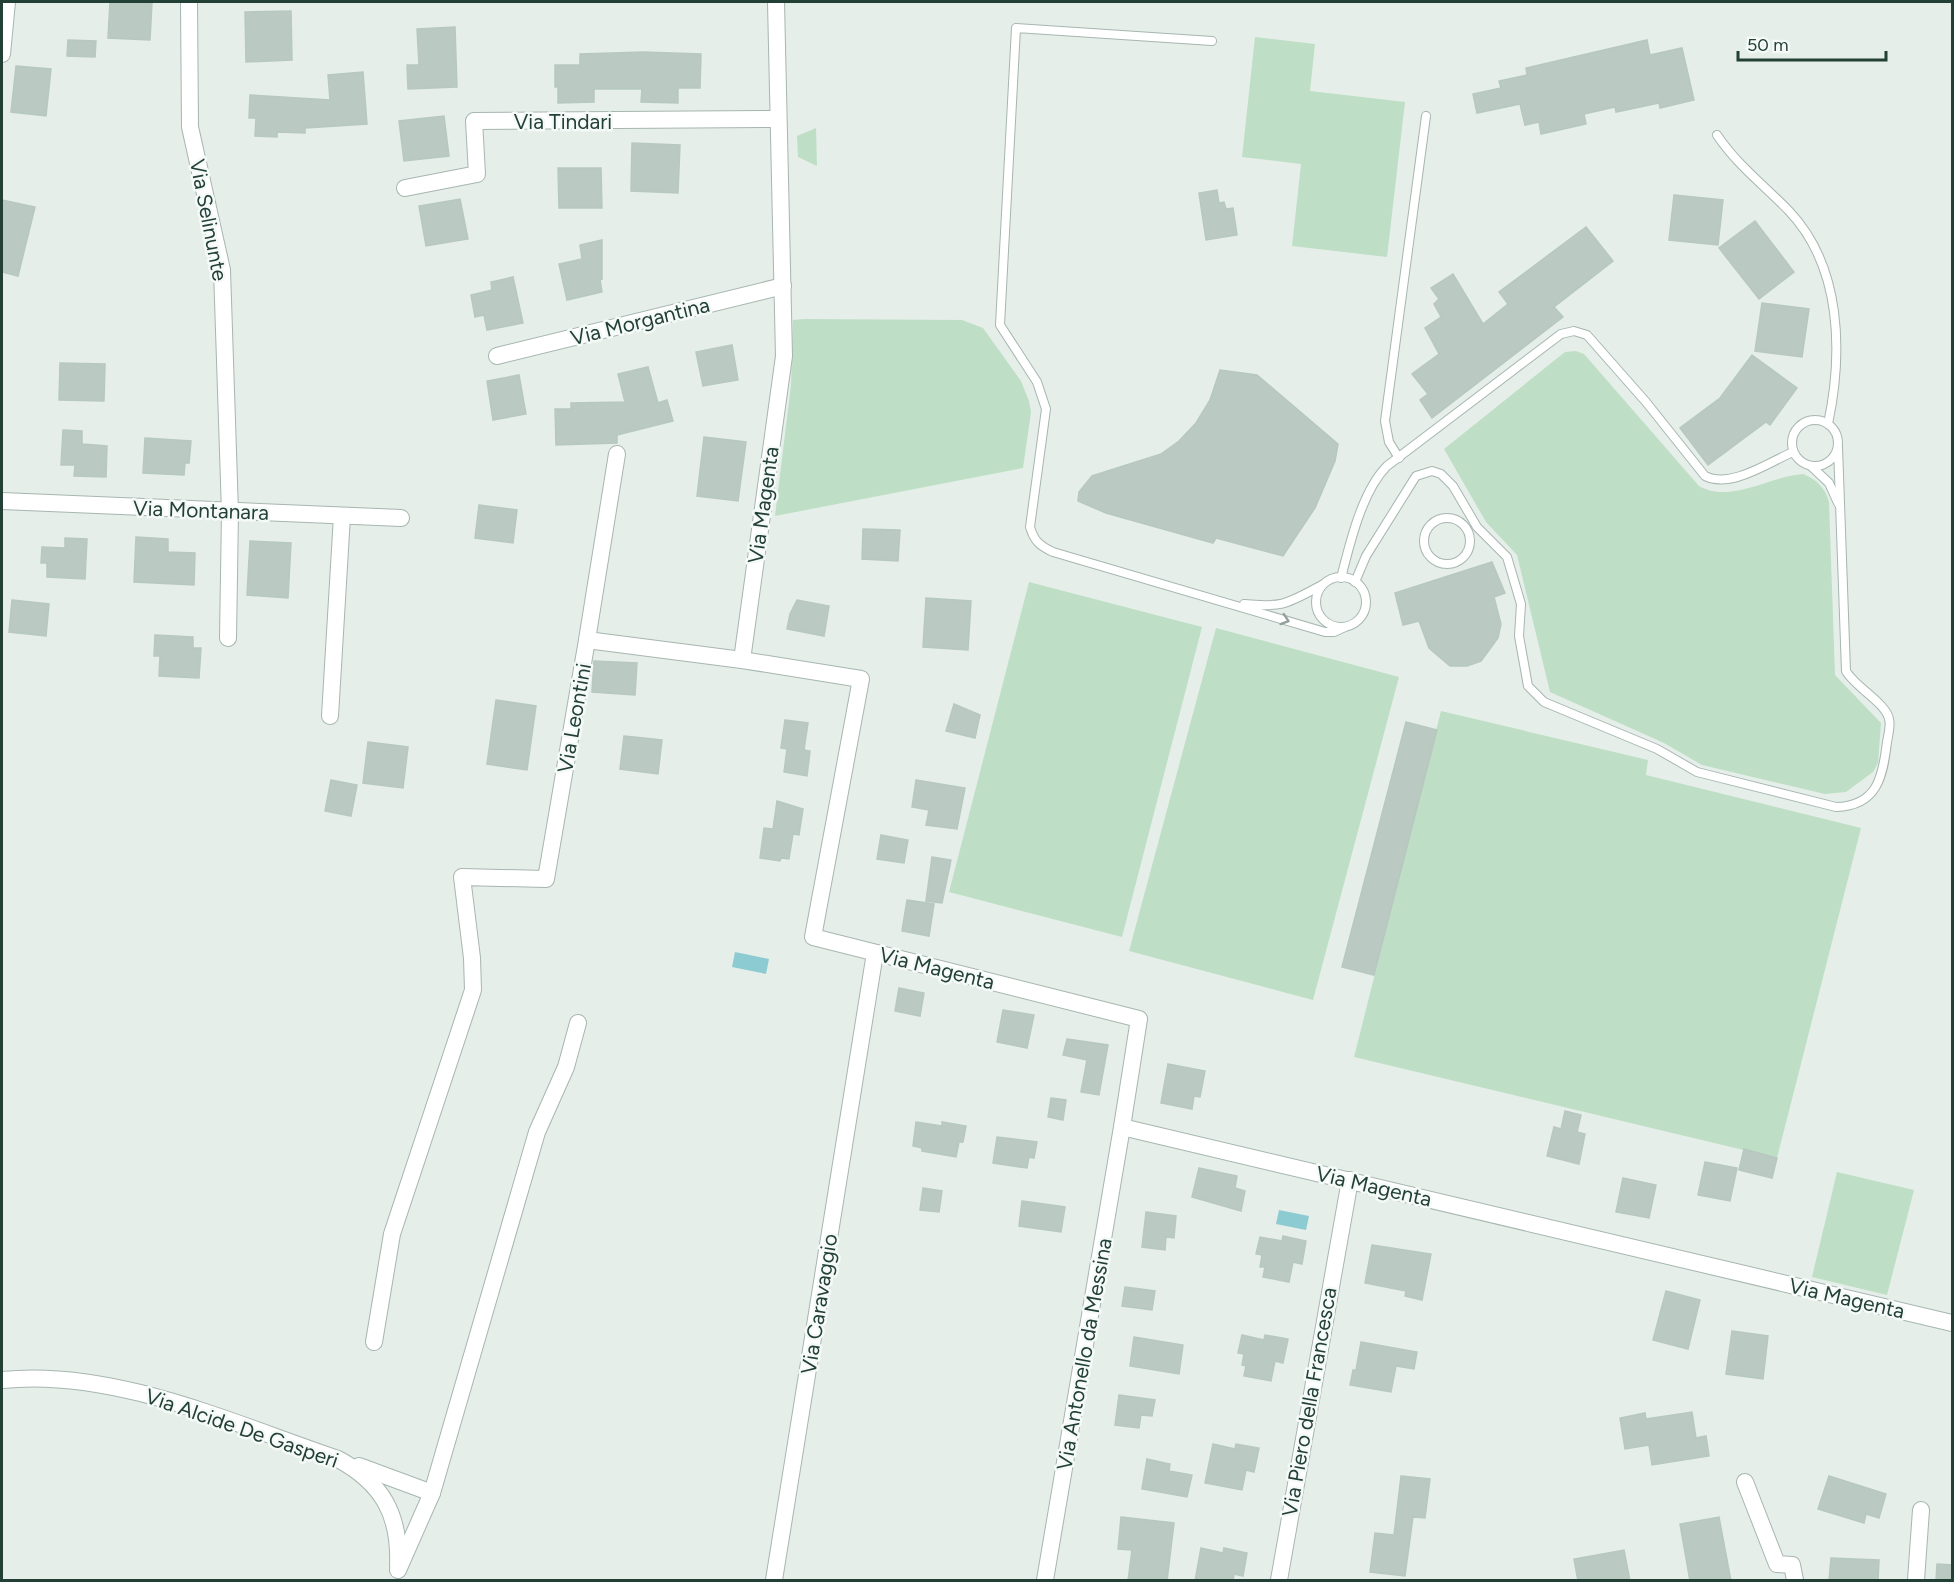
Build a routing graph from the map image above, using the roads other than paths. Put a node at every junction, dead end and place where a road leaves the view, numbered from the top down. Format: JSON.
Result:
{"nodes":[{"id":1,"x":7,"y":2,"type":"edge"},
{"id":2,"x":189,"y":2,"type":"edge"},
{"id":3,"x":776,"y":2,"type":"edge"},
{"id":4,"x":1212,"y":41,"type":"dead end"},
{"id":5,"x":2,"y":54,"type":"edge"},
{"id":6,"x":1426,"y":117,"type":"dead end"},
{"id":7,"x":778,"y":119,"type":"junction"},
{"id":8,"x":1717,"y":135,"type":"dead end"},
{"id":9,"x":405,"y":188,"type":"dead end"},
{"id":10,"x":783,"y":286,"type":"junction"},
{"id":11,"x":497,"y":356,"type":"dead end"},
{"id":12,"x":1828,"y":424,"type":"junction"},
{"id":13,"x":1838,"y":447,"type":"junction"},
{"id":14,"x":1793,"y":452,"type":"junction"},
{"id":15,"x":617,"y":454,"type":"dead end"},
{"id":16,"x":1399,"y":458,"type":"junction"},
{"id":17,"x":1810,"y":466,"type":"junction"},
{"id":18,"x":2,"y":501,"type":"edge"},
{"id":19,"x":1841,"y":509,"type":"junction"},
{"id":20,"x":230,"y":512,"type":"junction"},
{"id":21,"x":342,"y":516,"type":"junction"},
{"id":22,"x":401,"y":518,"type":"dead end"},
{"id":23,"x":1472,"y":529,"type":"junction"},
{"id":24,"x":1341,"y":578,"type":"junction"},
{"id":25,"x":1355,"y":582,"type":"junction"},
{"id":26,"x":1323,"y":585,"type":"junction"},
{"id":27,"x":1229,"y":603,"type":"junction"},
{"id":28,"x":1345,"y":627,"type":"junction"},
{"id":29,"x":228,"y":638,"type":"dead end"},
{"id":30,"x":587,"y":640,"type":"junction"},
{"id":31,"x":742,"y":660,"type":"junction"},
{"id":32,"x":330,"y":717,"type":"dead end"},
{"id":33,"x":875,"y":953,"type":"junction"},
{"id":34,"x":578,"y":1023,"type":"dead end"},
{"id":35,"x":1122,"y":1127,"type":"junction"},
{"id":36,"x":1350,"y":1180,"type":"junction"},
{"id":37,"x":1953,"y":1323,"type":"edge"},
{"id":38,"x":374,"y":1342,"type":"dead end"},
{"id":39,"x":2,"y":1380,"type":"edge"},
{"id":40,"x":338,"y":1459,"type":"junction"},
{"id":41,"x":1745,"y":1482,"type":"dead end"},
{"id":42,"x":432,"y":1493,"type":"junction"},
{"id":43,"x":1921,"y":1510,"type":"dead end"},
{"id":44,"x":397,"y":1576,"type":"edge"},
{"id":45,"x":774,"y":1581,"type":"edge"},
{"id":46,"x":1045,"y":1581,"type":"edge"},
{"id":47,"x":1279,"y":1581,"type":"edge"},
{"id":48,"x":1795,"y":1581,"type":"edge"},
{"id":49,"x":1916,"y":1581,"type":"edge"}],
"edges":[{"from":1,"to":5,"type":"street"},
{"from":2,"to":20,"type":"street","name":"Via Selinunte"},
{"from":3,"to":7,"type":"street","name":"Via Magenta"},
{"from":4,"to":27,"type":"lane"},
{"from":6,"to":16,"type":"lane"},
{"from":7,"to":9,"type":"street","name":"Via Tindari"},
{"from":7,"to":10,"type":"street","name":"Via Magenta"},
{"from":8,"to":12,"type":"lane"},
{"from":10,"to":11,"type":"street","name":"Via Morgantina"},
{"from":10,"to":31,"type":"street","name":"Via Magenta"},
{"from":12,"to":13,"type":"lane"},
{"from":12,"to":14,"type":"lane"},
{"from":13,"to":17,"type":"lane"},
{"from":13,"to":19,"type":"lane"},
{"from":14,"to":16,"type":"lane"},
{"from":14,"to":17,"type":"lane"},
{"from":15,"to":30,"type":"street"},
{"from":16,"to":24,"type":"lane"},
{"from":17,"to":19,"type":"lane"},
{"from":18,"to":20,"type":"street","name":"Via Montanara"},
{"from":19,"to":23,"type":"lane"},
{"from":20,"to":21,"type":"street","name":"Via Montanara"},
{"from":20,"to":29,"type":"street","name":"Via Selinunte"},
{"from":21,"to":22,"type":"street","name":"Via Montanara"},
{"from":21,"to":32,"type":"street"},
{"from":23,"to":23,"type":"lane"},
{"from":23,"to":25,"type":"lane"},
{"from":24,"to":25,"type":"lane"},
{"from":24,"to":26,"type":"lane"},
{"from":25,"to":28,"type":"lane"},
{"from":26,"to":27,"type":"lane"},
{"from":26,"to":28,"type":"lane"},
{"from":27,"to":28,"type":"lane","one_way":true},
{"from":30,"to":31,"type":"street","name":"Via Leontini"},
{"from":30,"to":38,"type":"street","name":"Via Leontini"},
{"from":31,"to":33,"type":"street","name":"Via Magenta"},
{"from":33,"to":35,"type":"street","name":"Via Magenta"},
{"from":33,"to":45,"type":"street","name":"Via Caravaggio"},
{"from":34,"to":42,"type":"street"},
{"from":35,"to":36,"type":"street","name":"Via Magenta"},
{"from":35,"to":46,"type":"street","name":"Via Antonello da Messina"},
{"from":36,"to":37,"type":"street","name":"Via Magenta"},
{"from":36,"to":47,"type":"street","name":"Via Piero della Francesca"},
{"from":39,"to":40,"type":"street","name":"Via Alcide De Gasperi"},
{"from":40,"to":42,"type":"street"},
{"from":40,"to":44,"type":"street","name":"Via Alcide De Gasperi"},
{"from":41,"to":48,"type":"street"},
{"from":42,"to":44,"type":"street"},
{"from":43,"to":49,"type":"street"}]}
